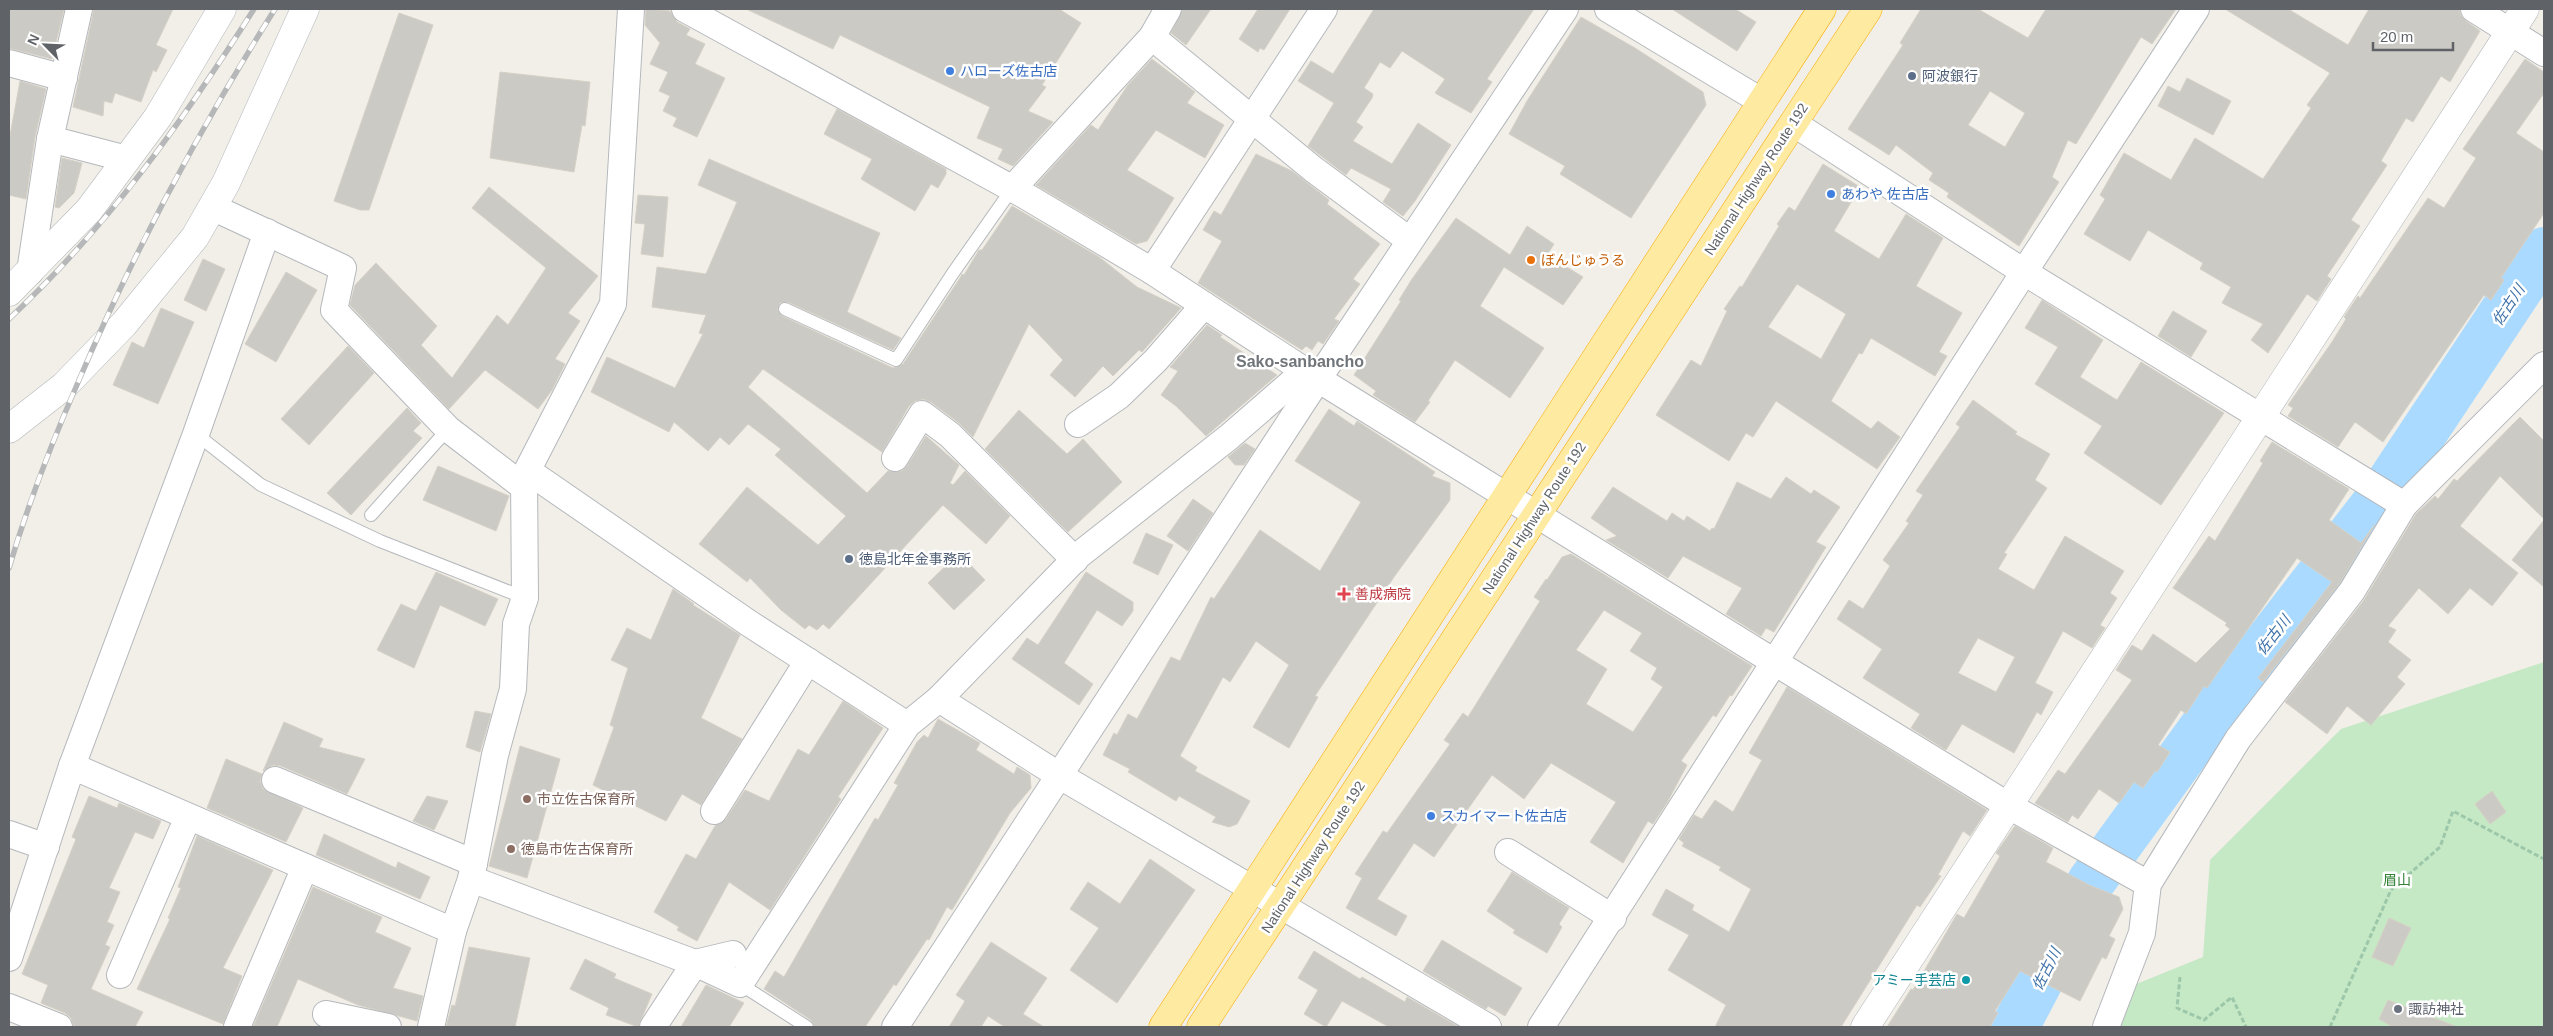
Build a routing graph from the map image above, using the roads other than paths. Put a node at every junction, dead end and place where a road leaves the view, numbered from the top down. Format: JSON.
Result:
{"nodes":[{"id":1,"x":79,"y":9,"type":"edge"},
{"id":2,"x":222,"y":9,"type":"edge"},
{"id":3,"x":305,"y":9,"type":"edge"},
{"id":4,"x":631,"y":9,"type":"edge"},
{"id":5,"x":684,"y":9,"type":"edge"},
{"id":6,"x":1168,"y":9,"type":"edge"},
{"id":7,"x":1324,"y":9,"type":"edge"},
{"id":8,"x":1564,"y":9,"type":"edge"},
{"id":9,"x":1608,"y":9,"type":"edge"},
{"id":10,"x":1822,"y":9,"type":"edge"},
{"id":11,"x":1868,"y":9,"type":"edge"},
{"id":12,"x":2196,"y":9,"type":"edge"},
{"id":13,"x":2474,"y":9,"type":"edge"},
{"id":14,"x":2525,"y":9,"type":"edge"},
{"id":15,"x":2510,"y":32,"type":"junction"},
{"id":16,"x":1152,"y":37,"type":"junction"},
{"id":17,"x":2544,"y":53,"type":"edge"},
{"id":18,"x":9,"y":63,"type":"edge"},
{"id":19,"x":64,"y":78,"type":"junction"},
{"id":20,"x":1761,"y":101,"type":"junction"},
{"id":21,"x":1251,"y":118,"type":"junction"},
{"id":22,"x":1793,"y":123,"type":"junction"},
{"id":23,"x":50,"y":139,"type":"junction"},
{"id":24,"x":127,"y":159,"type":"junction"},
{"id":25,"x":1012,"y":189,"type":"junction"},
{"id":26,"x":212,"y":207,"type":"junction"},
{"id":27,"x":267,"y":232,"type":"junction"},
{"id":28,"x":1409,"y":240,"type":"junction"},
{"id":29,"x":1152,"y":271,"type":"junction"},
{"id":30,"x":30,"y":272,"type":"junction"},
{"id":31,"x":2024,"y":272,"type":"junction"},
{"id":32,"x":9,"y":292,"type":"edge"},
{"id":33,"x":1204,"y":305,"type":"junction"},
{"id":34,"x":785,"y":309,"type":"dead end"},
{"id":35,"x":2544,"y":365,"type":"edge"},
{"id":36,"x":1311,"y":375,"type":"junction"},
{"id":37,"x":2260,"y":418,"type":"junction"},
{"id":38,"x":1078,"y":424,"type":"dead end"},
{"id":39,"x":9,"y":429,"type":"edge"},
{"id":40,"x":448,"y":430,"type":"junction"},
{"id":41,"x":196,"y":434,"type":"junction"},
{"id":42,"x":895,"y":458,"type":"dead end"},
{"id":43,"x":526,"y":479,"type":"junction"},
{"id":44,"x":1506,"y":495,"type":"junction"},
{"id":45,"x":2397,"y":501,"type":"junction"},
{"id":46,"x":1536,"y":514,"type":"junction"},
{"id":47,"x":371,"y":515,"type":"dead end"},
{"id":48,"x":1075,"y":560,"type":"junction"},
{"id":49,"x":525,"y":598,"type":"junction"},
{"id":50,"x":808,"y":661,"type":"junction"},
{"id":51,"x":1776,"y":663,"type":"junction"},
{"id":52,"x":939,"y":699,"type":"junction"},
{"id":53,"x":907,"y":726,"type":"junction"},
{"id":54,"x":72,"y":766,"type":"junction"},
{"id":55,"x":1060,"y":776,"type":"junction"},
{"id":56,"x":275,"y":780,"type":"dead end"},
{"id":57,"x":2009,"y":806,"type":"junction"},
{"id":58,"x":714,"y":811,"type":"dead end"},
{"id":59,"x":188,"y":816,"type":"junction"},
{"id":60,"x":9,"y":834,"type":"edge"},
{"id":61,"x":46,"y":847,"type":"junction"},
{"id":62,"x":1508,"y":852,"type":"dead end"},
{"id":63,"x":305,"y":867,"type":"junction"},
{"id":64,"x":472,"y":871,"type":"junction"},
{"id":65,"x":2148,"y":884,"type":"junction"},
{"id":66,"x":1253,"y":888,"type":"junction"},
{"id":67,"x":1281,"y":905,"type":"junction"},
{"id":68,"x":1613,"y":918,"type":"junction"},
{"id":69,"x":453,"y":931,"type":"junction"},
{"id":70,"x":733,"y":954,"type":"dead end"},
{"id":71,"x":9,"y":958,"type":"edge"},
{"id":72,"x":695,"y":963,"type":"junction"},
{"id":73,"x":120,"y":975,"type":"dead end"},
{"id":74,"x":740,"y":984,"type":"junction"},
{"id":75,"x":9,"y":1007,"type":"edge"},
{"id":76,"x":326,"y":1014,"type":"dead end"},
{"id":77,"x":59,"y":1027,"type":"edge"},
{"id":78,"x":237,"y":1027,"type":"edge"},
{"id":79,"x":388,"y":1027,"type":"edge"},
{"id":80,"x":431,"y":1027,"type":"edge"},
{"id":81,"x":653,"y":1027,"type":"edge"},
{"id":82,"x":807,"y":1027,"type":"edge"},
{"id":83,"x":895,"y":1027,"type":"edge"},
{"id":84,"x":1163,"y":1027,"type":"edge"},
{"id":85,"x":1202,"y":1027,"type":"edge"},
{"id":86,"x":1488,"y":1027,"type":"edge"},
{"id":87,"x":1541,"y":1027,"type":"edge"},
{"id":88,"x":1865,"y":1027,"type":"edge"},
{"id":89,"x":2106,"y":1027,"type":"edge"}],
"edges":[{"from":1,"to":19,"type":"street"},
{"from":2,"to":24,"type":"street"},
{"from":3,"to":26,"type":"street"},
{"from":4,"to":43,"type":"street"},
{"from":5,"to":25,"type":"street"},
{"from":6,"to":16,"type":"street"},
{"from":7,"to":21,"type":"street"},
{"from":8,"to":28,"type":"street"},
{"from":9,"to":20,"type":"street"},
{"from":10,"to":20,"type":"highway"},
{"from":11,"to":22,"type":"highway","name":"National Highway Route 192"},
{"from":12,"to":31,"type":"street"},
{"from":13,"to":15,"type":"street"},
{"from":14,"to":15,"type":"street"},
{"from":15,"to":17,"type":"street"},
{"from":15,"to":37,"type":"street"},
{"from":16,"to":21,"type":"street"},
{"from":16,"to":25,"type":"street"},
{"from":18,"to":19,"type":"street"},
{"from":19,"to":23,"type":"street"},
{"from":20,"to":44,"type":"highway"},
{"from":21,"to":28,"type":"street"},
{"from":21,"to":29,"type":"street"},
{"from":22,"to":31,"type":"street"},
{"from":22,"to":46,"type":"highway","name":"National Highway Route 192"},
{"from":23,"to":24,"type":"street"},
{"from":23,"to":30,"type":"street"},
{"from":24,"to":30,"type":"street"},
{"from":25,"to":29,"type":"street"},
{"from":25,"to":34,"type":"lane"},
{"from":26,"to":27,"type":"street"},
{"from":26,"to":39,"type":"street"},
{"from":27,"to":40,"type":"street"},
{"from":27,"to":41,"type":"street"},
{"from":28,"to":36,"type":"street"},
{"from":29,"to":33,"type":"street"},
{"from":30,"to":32,"type":"street"},
{"from":31,"to":37,"type":"street"},
{"from":31,"to":51,"type":"street"},
{"from":33,"to":36,"type":"street"},
{"from":33,"to":38,"type":"street"},
{"from":35,"to":45,"type":"street"},
{"from":36,"to":44,"type":"street"},
{"from":36,"to":48,"type":"street"},
{"from":36,"to":55,"type":"street"},
{"from":37,"to":45,"type":"street"},
{"from":37,"to":57,"type":"street"},
{"from":40,"to":43,"type":"street"},
{"from":40,"to":47,"type":"lane"},
{"from":41,"to":49,"type":"lane"},
{"from":41,"to":54,"type":"street"},
{"from":42,"to":48,"type":"street"},
{"from":43,"to":49,"type":"street"},
{"from":43,"to":50,"type":"street"},
{"from":44,"to":46,"type":"street"},
{"from":44,"to":66,"type":"highway"},
{"from":45,"to":65,"type":"street"},
{"from":46,"to":51,"type":"street"},
{"from":46,"to":67,"type":"highway","name":"National Highway Route 192"},
{"from":48,"to":52,"type":"street"},
{"from":49,"to":64,"type":"street"},
{"from":50,"to":53,"type":"street"},
{"from":50,"to":58,"type":"street"},
{"from":51,"to":57,"type":"street"},
{"from":51,"to":68,"type":"street"},
{"from":52,"to":53,"type":"street"},
{"from":52,"to":55,"type":"street"},
{"from":53,"to":74,"type":"street"},
{"from":54,"to":59,"type":"street"},
{"from":54,"to":61,"type":"street"},
{"from":55,"to":66,"type":"street"},
{"from":55,"to":83,"type":"street"},
{"from":56,"to":64,"type":"street"},
{"from":57,"to":65,"type":"street"},
{"from":57,"to":88,"type":"street"},
{"from":59,"to":63,"type":"street"},
{"from":59,"to":73,"type":"street"},
{"from":60,"to":61,"type":"street"},
{"from":61,"to":71,"type":"street"},
{"from":62,"to":68,"type":"street"},
{"from":63,"to":69,"type":"street"},
{"from":63,"to":78,"type":"street"},
{"from":64,"to":69,"type":"street"},
{"from":64,"to":72,"type":"street"},
{"from":65,"to":89,"type":"street"},
{"from":66,"to":67,"type":"street"},
{"from":66,"to":84,"type":"highway"},
{"from":67,"to":85,"type":"highway","name":"National Highway Route 192"},
{"from":67,"to":86,"type":"street"},
{"from":68,"to":87,"type":"street"},
{"from":69,"to":80,"type":"street"},
{"from":70,"to":72,"type":"street"},
{"from":72,"to":74,"type":"street"},
{"from":72,"to":81,"type":"street"},
{"from":74,"to":82,"type":"lane"},
{"from":75,"to":77,"type":"street"},
{"from":76,"to":79,"type":"street"}]}
